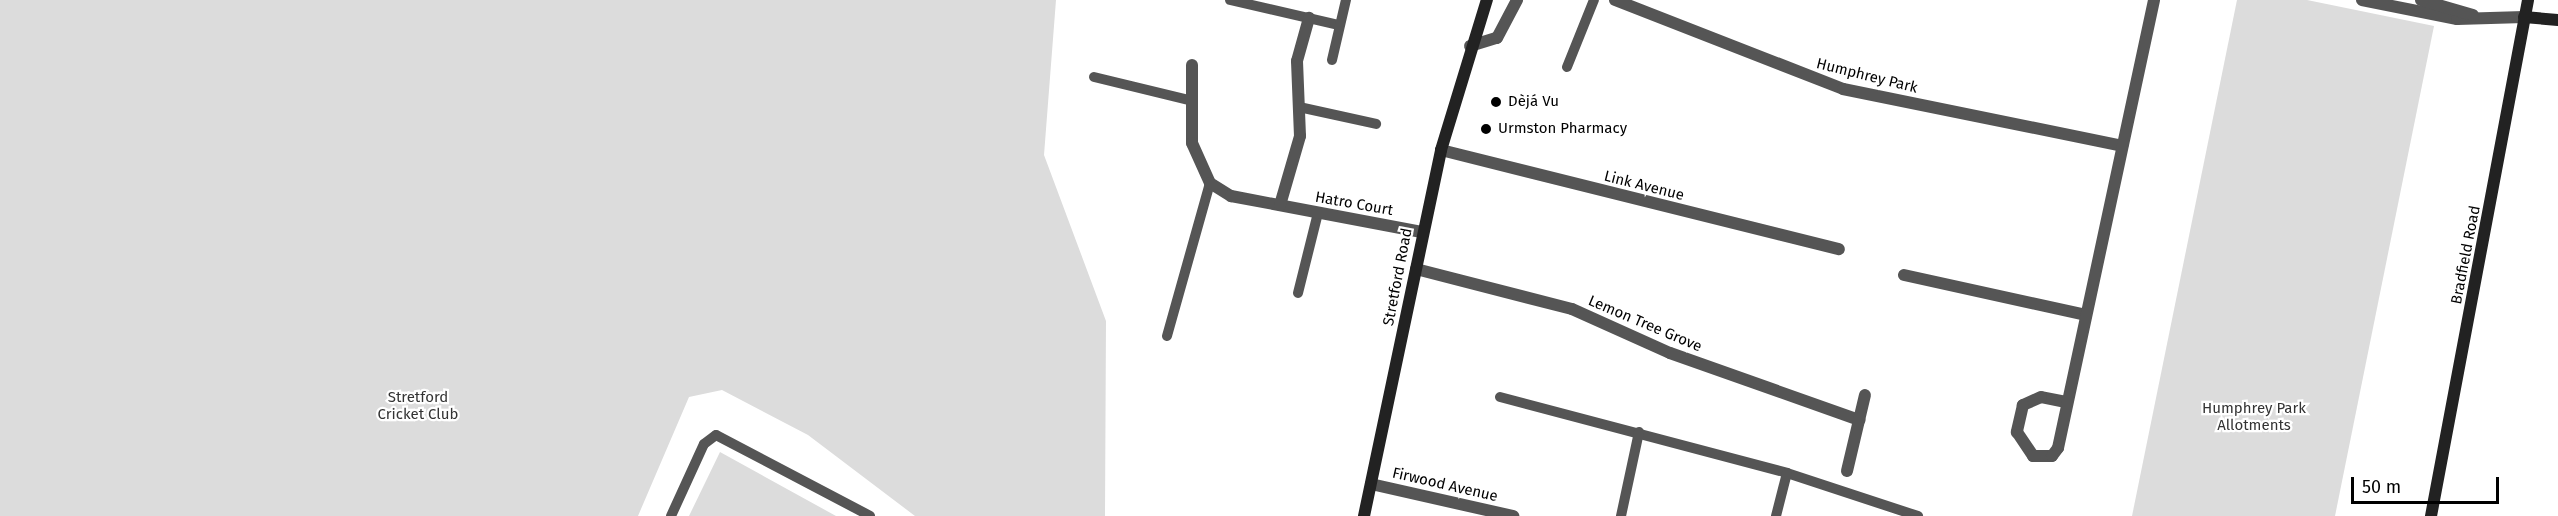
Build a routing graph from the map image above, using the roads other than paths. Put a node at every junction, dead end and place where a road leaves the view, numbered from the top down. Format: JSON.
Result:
{"nodes":[{"id":1,"x":1230,"y":0,"type":"edge"},
{"id":2,"x":1346,"y":0,"type":"edge"},
{"id":3,"x":1487,"y":0,"type":"edge"},
{"id":4,"x":1517,"y":0,"type":"edge"},
{"id":5,"x":1593,"y":0,"type":"edge"},
{"id":6,"x":1616,"y":0,"type":"edge"},
{"id":7,"x":2154,"y":0,"type":"edge"},
{"id":8,"x":2362,"y":0,"type":"edge"},
{"id":9,"x":2421,"y":0,"type":"edge"},
{"id":10,"x":2528,"y":0,"type":"edge"},
{"id":11,"x":2473,"y":15,"type":"junction"},
{"id":12,"x":2524,"y":17,"type":"junction"},
{"id":13,"x":1309,"y":18,"type":"junction"},
{"id":14,"x":2558,"y":21,"type":"edge"},
{"id":15,"x":1340,"y":25,"type":"junction"},
{"id":16,"x":1470,"y":46,"type":"junction"},
{"id":17,"x":1332,"y":60,"type":"dead end"},
{"id":18,"x":1192,"y":65,"type":"dead end"},
{"id":19,"x":1567,"y":67,"type":"dead end"},
{"id":20,"x":1094,"y":77,"type":"dead end"},
{"id":21,"x":1189,"y":100,"type":"junction"},
{"id":22,"x":1299,"y":107,"type":"junction"},
{"id":23,"x":1377,"y":124,"type":"dead end"},
{"id":24,"x":2122,"y":146,"type":"junction"},
{"id":25,"x":1441,"y":150,"type":"junction"},
{"id":26,"x":1210,"y":183,"type":"junction"},
{"id":27,"x":1280,"y":205,"type":"junction"},
{"id":28,"x":1318,"y":213,"type":"junction"},
{"id":29,"x":1422,"y":232,"type":"junction"},
{"id":30,"x":1839,"y":249,"type":"dead end"},
{"id":31,"x":1416,"y":268,"type":"junction"},
{"id":32,"x":1904,"y":275,"type":"dead end"},
{"id":33,"x":1298,"y":293,"type":"dead end"},
{"id":34,"x":2086,"y":315,"type":"junction"},
{"id":35,"x":1167,"y":336,"type":"dead end"},
{"id":36,"x":1865,"y":395,"type":"dead end"},
{"id":37,"x":1500,"y":398,"type":"dead end"},
{"id":38,"x":2067,"y":402,"type":"junction"},
{"id":39,"x":1859,"y":420,"type":"junction"},
{"id":40,"x":1640,"y":432,"type":"junction"},
{"id":41,"x":1847,"y":471,"type":"dead end"},
{"id":42,"x":1787,"y":473,"type":"junction"},
{"id":43,"x":1371,"y":483,"type":"junction"},
{"id":44,"x":1474,"y":512,"type":"edge"},
{"id":45,"x":670,"y":516,"type":"edge"},
{"id":46,"x":870,"y":516,"type":"edge"},
{"id":47,"x":1364,"y":516,"type":"edge"},
{"id":48,"x":1513,"y":516,"type":"edge"},
{"id":49,"x":1621,"y":516,"type":"edge"},
{"id":50,"x":1776,"y":516,"type":"edge"},
{"id":51,"x":1918,"y":516,"type":"edge"},
{"id":52,"x":2431,"y":516,"type":"edge"}],
"edges":[{"from":1,"to":13,"type":"lane"},
{"from":2,"to":15,"type":"lane"},
{"from":3,"to":16,"type":"street","name":"Stretford Road"},
{"from":4,"to":16,"type":"street"},
{"from":5,"to":19,"type":"lane"},
{"from":6,"to":24,"type":"street","name":"Humphrey Park"},
{"from":7,"to":24,"type":"street"},
{"from":8,"to":11,"type":"street"},
{"from":9,"to":11,"type":"street"},
{"from":10,"to":12,"type":"street","name":"Bradfield Road"},
{"from":11,"to":12,"type":"street"},
{"from":12,"to":14,"type":"street"},
{"from":12,"to":52,"type":"street","name":"Bradfield Road"},
{"from":13,"to":15,"type":"lane"},
{"from":13,"to":22,"type":"street"},
{"from":15,"to":17,"type":"lane"},
{"from":16,"to":25,"type":"street","name":"Stretford Road"},
{"from":18,"to":21,"type":"street"},
{"from":20,"to":21,"type":"lane"},
{"from":21,"to":26,"type":"street"},
{"from":22,"to":23,"type":"lane"},
{"from":22,"to":27,"type":"street"},
{"from":24,"to":34,"type":"street"},
{"from":25,"to":29,"type":"street","name":"Stretford Road"},
{"from":25,"to":30,"type":"street","name":"Link Avenue"},
{"from":26,"to":27,"type":"street","name":"Hatro Court"},
{"from":26,"to":35,"type":"lane"},
{"from":27,"to":28,"type":"street","name":"Hatro Court"},
{"from":28,"to":29,"type":"street","name":"Hatro Court"},
{"from":28,"to":33,"type":"lane"},
{"from":29,"to":31,"type":"street","name":"Stretford Road"},
{"from":31,"to":39,"type":"street","name":"Lemon Tree Grove"},
{"from":31,"to":43,"type":"street","name":"Stretford Road"},
{"from":32,"to":34,"type":"street"},
{"from":34,"to":38,"type":"street"},
{"from":36,"to":39,"type":"street"},
{"from":37,"to":40,"type":"lane"},
{"from":38,"to":38,"type":"street"},
{"from":39,"to":41,"type":"street"},
{"from":40,"to":42,"type":"lane"},
{"from":40,"to":49,"type":"lane"},
{"from":42,"to":50,"type":"lane"},
{"from":42,"to":51,"type":"lane"},
{"from":43,"to":44,"type":"street","name":"Firwood Avenue"},
{"from":43,"to":47,"type":"street","name":"Stretford Road"},
{"from":44,"to":48,"type":"street","name":"Firwood Avenue"},
{"from":45,"to":46,"type":"lane"}]}
